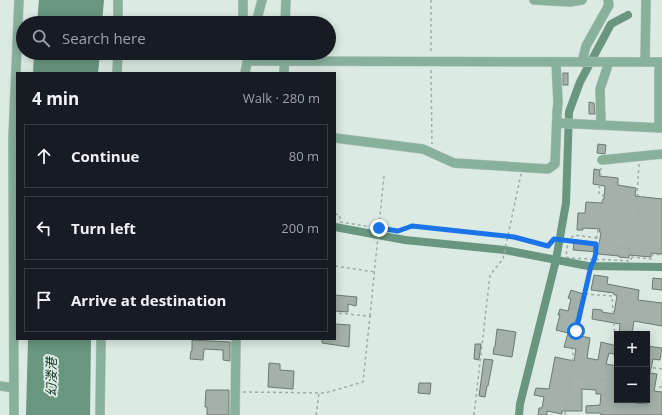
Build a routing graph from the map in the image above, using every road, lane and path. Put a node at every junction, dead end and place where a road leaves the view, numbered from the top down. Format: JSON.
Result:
{"nodes":[{"id":1,"x":19,"y":0,"type":"edge"},
{"id":2,"x":118,"y":0,"type":"edge"},
{"id":3,"x":243,"y":0,"type":"edge"},
{"id":4,"x":262,"y":0,"type":"edge"},
{"id":5,"x":286,"y":0,"type":"edge"},
{"id":6,"x":431,"y":0,"type":"edge"},
{"id":7,"x":534,"y":0,"type":"edge"},
{"id":8,"x":582,"y":0,"type":"edge"},
{"id":9,"x":608,"y":0,"type":"edge"},
{"id":10,"x":646,"y":0,"type":"edge"},
{"id":11,"x":19,"y":16,"type":"edge"},
{"id":12,"x":118,"y":16,"type":"edge"},
{"id":13,"x":243,"y":16,"type":"edge"},
{"id":14,"x":258,"y":16,"type":"edge"},
{"id":15,"x":285,"y":16,"type":"edge"},
{"id":16,"x":336,"y":58,"type":"edge"},
{"id":17,"x":17,"y":60,"type":"edge"},
{"id":18,"x":118,"y":60,"type":"edge"},
{"id":19,"x":246,"y":60,"type":"edge"},
{"id":20,"x":284,"y":60,"type":"edge"},
{"id":21,"x":431,"y":61,"type":"junction"},
{"id":22,"x":556,"y":62,"type":"junction"},
{"id":23,"x":582,"y":62,"type":"junction"},
{"id":24,"x":609,"y":62,"type":"junction"},
{"id":25,"x":645,"y":62,"type":"junction"},
{"id":26,"x":661,"y":62,"type":"edge"},
{"id":27,"x":17,"y":72,"type":"edge"},
{"id":28,"x":117,"y":72,"type":"edge"},
{"id":29,"x":244,"y":72,"type":"edge"},
{"id":30,"x":284,"y":72,"type":"edge"},
{"id":31,"x":16,"y":104,"type":"edge"},
{"id":32,"x":556,"y":123,"type":"junction"},
{"id":33,"x":601,"y":124,"type":"junction"},
{"id":34,"x":661,"y":128,"type":"edge"},
{"id":35,"x":15,"y":138,"type":"edge"},
{"id":36,"x":336,"y":138,"type":"edge"},
{"id":37,"x":432,"y":153,"type":"junction"},
{"id":38,"x":662,"y":154,"type":"edge"},
{"id":39,"x":639,"y":156,"type":"junction"},
{"id":40,"x":602,"y":160,"type":"joint"},
{"id":41,"x":522,"y":167,"type":"junction"},
{"id":42,"x":384,"y":176,"type":"dead end"},
{"id":43,"x":336,"y":214,"type":"edge"},
{"id":44,"x":379,"y":228,"type":"junction"},
{"id":45,"x":662,"y":230,"type":"edge"},
{"id":46,"x":508,"y":236,"type":"junction"},
{"id":47,"x":597,"y":238,"type":"junction"},
{"id":48,"x":568,"y":241,"type":"junction"},
{"id":49,"x":596,"y":244,"type":"junction"},
{"id":50,"x":662,"y":255,"type":"edge"},
{"id":51,"x":631,"y":257,"type":"junction"},
{"id":52,"x":595,"y":260,"type":"junction"},
{"id":53,"x":336,"y":266,"type":"edge"},
{"id":54,"x":375,"y":272,"type":"junction"},
{"id":55,"x":584,"y":294,"type":"junction"},
{"id":56,"x":336,"y":314,"type":"edge"},
{"id":57,"x":370,"y":316,"type":"junction"},
{"id":58,"x":614,"y":331,"type":"edge"},
{"id":59,"x":101,"y":340,"type":"edge"},
{"id":60,"x":236,"y":340,"type":"edge"},
{"id":61,"x":650,"y":367,"type":"edge"},
{"id":62,"x":662,"y":369,"type":"edge"},
{"id":63,"x":570,"y":377,"type":"junction"},
{"id":64,"x":614,"y":382,"type":"edge"},
{"id":65,"x":0,"y":386,"type":"edge"},
{"id":66,"x":650,"y":386,"type":"edge"},
{"id":67,"x":662,"y":387,"type":"edge"},
{"id":68,"x":14,"y":388,"type":"junction"},
{"id":69,"x":236,"y":392,"type":"junction"},
{"id":70,"x":319,"y":393,"type":"junction"},
{"id":71,"x":14,"y":415,"type":"edge"},
{"id":72,"x":100,"y":415,"type":"edge"},
{"id":73,"x":235,"y":415,"type":"edge"},
{"id":74,"x":316,"y":415,"type":"edge"},
{"id":75,"x":474,"y":415,"type":"edge"},
{"id":76,"x":565,"y":415,"type":"edge"}],
"edges":[{"from":1,"to":11,"type":"street"},
{"from":2,"to":12,"type":"street"},
{"from":3,"to":13,"type":"street"},
{"from":4,"to":14,"type":"street"},
{"from":5,"to":15,"type":"street"},
{"from":6,"to":21,"type":"path"},
{"from":7,"to":8,"type":"street"},
{"from":9,"to":23,"type":"street"},
{"from":10,"to":25,"type":"street"},
{"from":16,"to":21,"type":"street"},
{"from":17,"to":27,"type":"street"},
{"from":18,"to":28,"type":"street"},
{"from":19,"to":29,"type":"street"},
{"from":20,"to":30,"type":"street"},
{"from":21,"to":22,"type":"street"},
{"from":21,"to":37,"type":"path"},
{"from":22,"to":23,"type":"street"},
{"from":22,"to":32,"type":"street"},
{"from":23,"to":24,"type":"street"},
{"from":24,"to":25,"type":"street"},
{"from":24,"to":33,"type":"street"},
{"from":25,"to":26,"type":"street"},
{"from":26,"to":34,"type":"street"},
{"from":31,"to":35,"type":"street"},
{"from":32,"to":33,"type":"street"},
{"from":32,"to":41,"type":"street"},
{"from":33,"to":34,"type":"street"},
{"from":35,"to":68,"type":"street"},
{"from":36,"to":37,"type":"street"},
{"from":37,"to":41,"type":"street"},
{"from":38,"to":39,"type":"street"},
{"from":39,"to":40,"type":"street"},
{"from":39,"to":45,"type":"path"},
{"from":40,"to":47,"type":"path"},
{"from":41,"to":46,"type":"path"},
{"from":42,"to":44,"type":"path"},
{"from":43,"to":44,"type":"path"},
{"from":44,"to":46,"type":"path"},
{"from":44,"to":54,"type":"path"},
{"from":46,"to":48,"type":"path"},
{"from":46,"to":75,"type":"path"},
{"from":47,"to":48,"type":"path"},
{"from":47,"to":49,"type":"path"},
{"from":48,"to":49,"type":"path"},
{"from":48,"to":52,"type":"path"},
{"from":49,"to":51,"type":"path"},
{"from":49,"to":52,"type":"path"},
{"from":50,"to":51,"type":"path"},
{"from":51,"to":52,"type":"path"},
{"from":52,"to":55,"type":"path"},
{"from":53,"to":54,"type":"path"},
{"from":54,"to":57,"type":"path"},
{"from":55,"to":58,"type":"path"},
{"from":55,"to":63,"type":"path"},
{"from":56,"to":57,"type":"path"},
{"from":57,"to":70,"type":"path"},
{"from":59,"to":72,"type":"street"},
{"from":60,"to":69,"type":"street"},
{"from":61,"to":62,"type":"path"},
{"from":63,"to":64,"type":"path"},
{"from":63,"to":76,"type":"path"},
{"from":65,"to":68,"type":"street"},
{"from":66,"to":67,"type":"path"},
{"from":68,"to":71,"type":"street"},
{"from":69,"to":70,"type":"path"},
{"from":69,"to":73,"type":"street"},
{"from":70,"to":74,"type":"path"}]}
